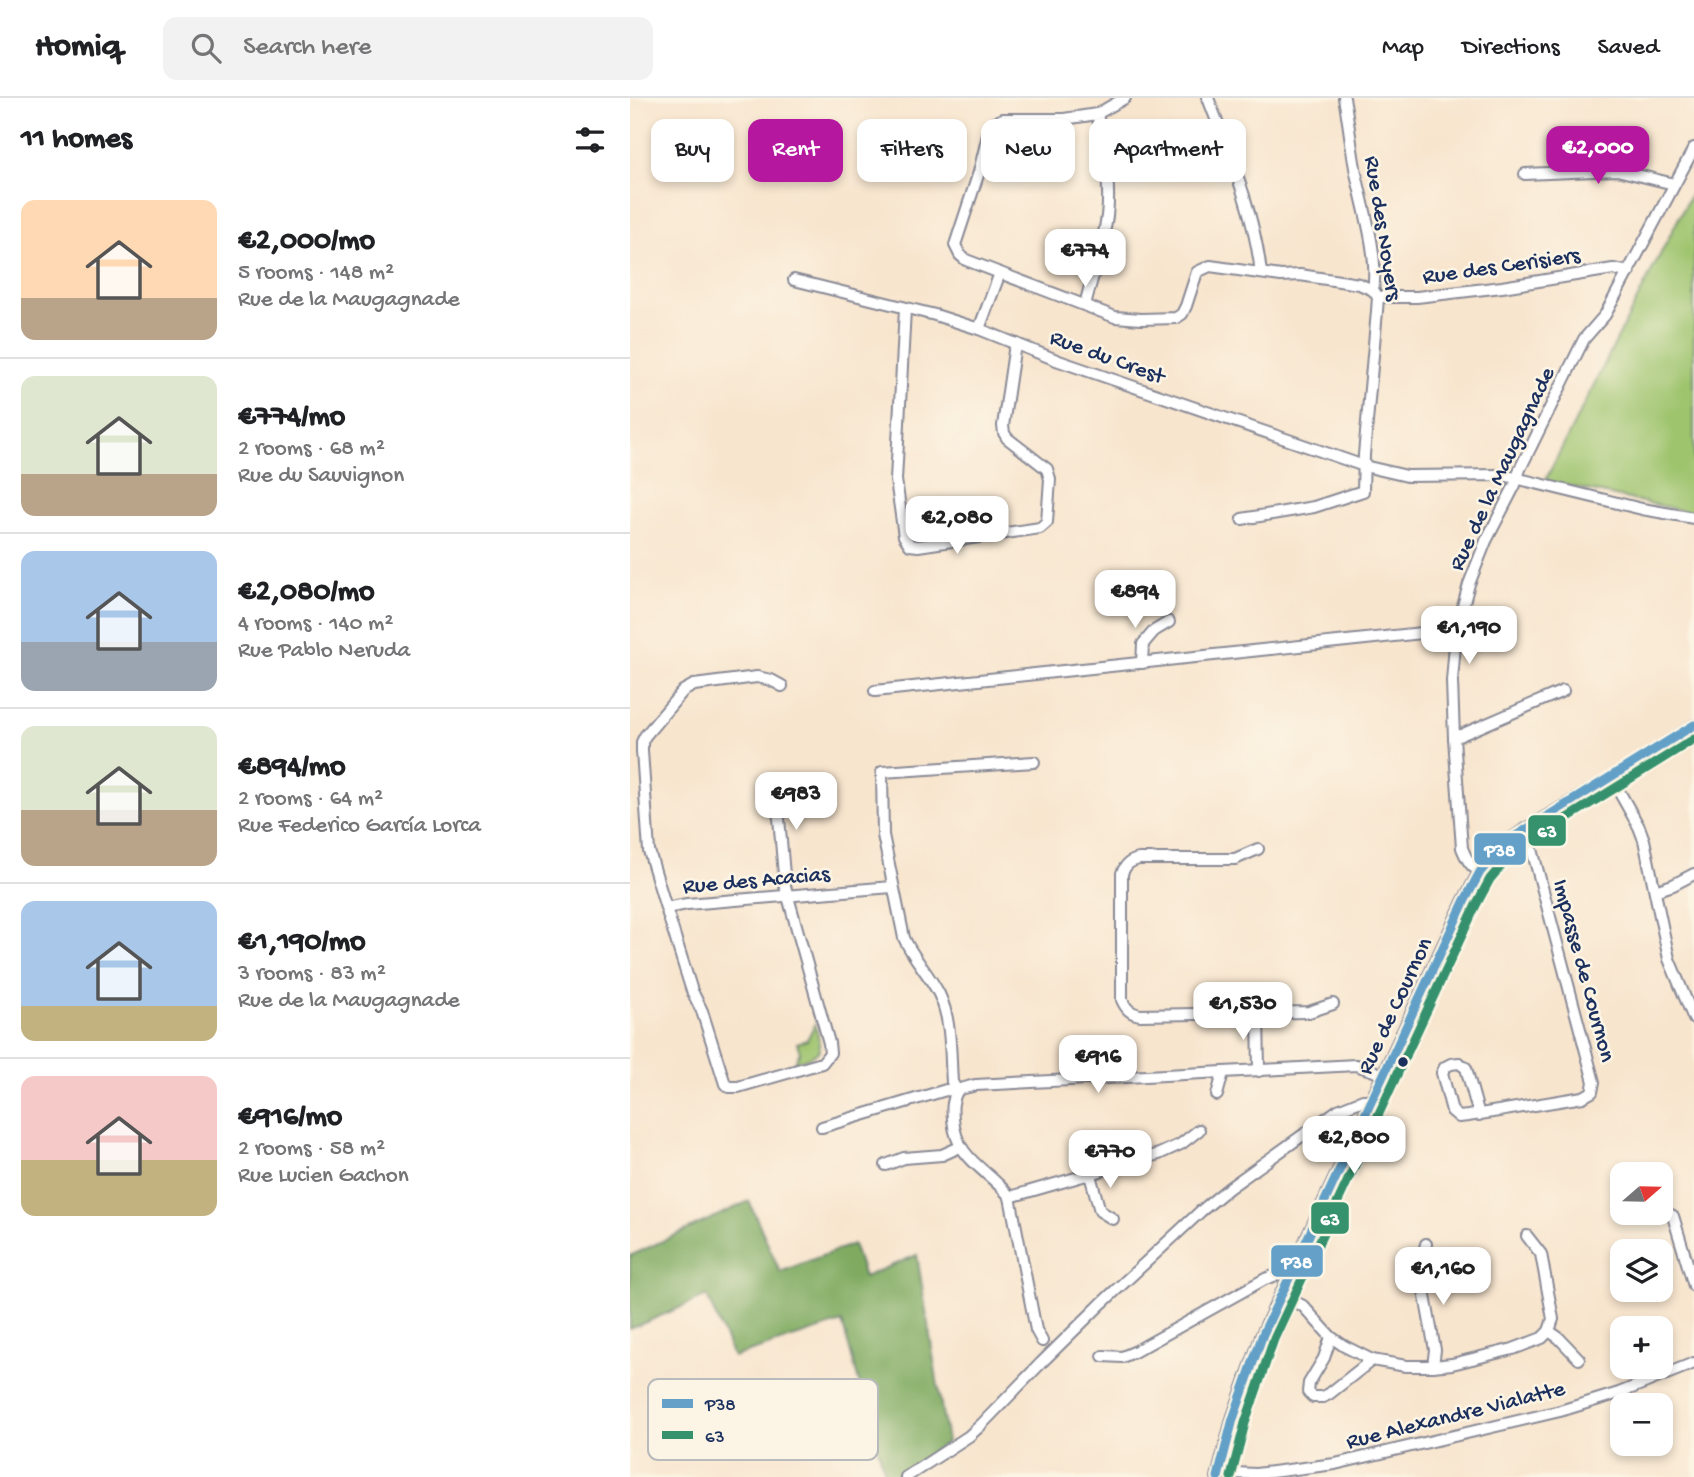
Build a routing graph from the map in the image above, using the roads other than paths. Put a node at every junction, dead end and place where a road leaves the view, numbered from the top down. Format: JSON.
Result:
{"nodes":[{"id":1,"x":1125,"y":98,"type":"edge"},
{"id":2,"x":1208,"y":98,"type":"edge"},
{"id":3,"x":1344,"y":98,"type":"edge"},
{"id":4,"x":1097,"y":114,"type":"junction"},
{"id":5,"x":1694,"y":148,"type":"edge"},
{"id":6,"x":1525,"y":174,"type":"dead end"},
{"id":7,"x":1675,"y":184,"type":"junction"},
{"id":8,"x":1629,"y":272,"type":"junction"},
{"id":9,"x":1000,"y":273,"type":"junction"},
{"id":10,"x":1261,"y":273,"type":"junction"},
{"id":11,"x":794,"y":280,"type":"dead end"},
{"id":12,"x":1375,"y":293,"type":"junction"},
{"id":13,"x":1085,"y":305,"type":"junction"},
{"id":14,"x":905,"y":309,"type":"junction"},
{"id":15,"x":979,"y":329,"type":"junction"},
{"id":16,"x":1017,"y":344,"type":"junction"},
{"id":17,"x":1364,"y":466,"type":"junction"},
{"id":18,"x":1517,"y":478,"type":"junction"},
{"id":19,"x":1694,"y":518,"type":"edge"},
{"id":20,"x":1242,"y":519,"type":"dead end"},
{"id":21,"x":1169,"y":622,"type":"dead end"},
{"id":22,"x":1456,"y":632,"type":"junction"},
{"id":23,"x":1142,"y":663,"type":"junction"},
{"id":24,"x":782,"y":686,"type":"dead end"},
{"id":25,"x":875,"y":691,"type":"dead end"},
{"id":26,"x":1563,"y":691,"type":"dead end"},
{"id":27,"x":1694,"y":725,"type":"edge"},
{"id":28,"x":1454,"y":738,"type":"junction"},
{"id":29,"x":1034,"y":762,"type":"dead end"},
{"id":30,"x":1611,"y":777,"type":"junction"},
{"id":31,"x":764,"y":792,"type":"dead end"},
{"id":32,"x":1525,"y":829,"type":"junction"},
{"id":33,"x":1258,"y":849,"type":"dead end"},
{"id":34,"x":1480,"y":872,"type":"junction"},
{"id":35,"x":1694,"y":874,"type":"edge"},
{"id":36,"x":892,"y":887,"type":"junction"},
{"id":37,"x":1655,"y":891,"type":"junction"},
{"id":38,"x":788,"y":895,"type":"junction"},
{"id":39,"x":666,"y":908,"type":"junction"},
{"id":40,"x":1689,"y":993,"type":"edge"},
{"id":41,"x":1333,"y":1004,"type":"dead end"},
{"id":42,"x":1258,"y":1012,"type":"junction"},
{"id":43,"x":1694,"y":1019,"type":"edge"},
{"id":44,"x":1259,"y":1071,"type":"junction"},
{"id":45,"x":1223,"y":1073,"type":"junction"},
{"id":46,"x":1383,"y":1076,"type":"junction"},
{"id":47,"x":957,"y":1091,"type":"junction"},
{"id":48,"x":1217,"y":1096,"type":"dead end"},
{"id":49,"x":1371,"y":1100,"type":"junction"},
{"id":50,"x":1479,"y":1115,"type":"junction"},
{"id":51,"x":821,"y":1127,"type":"dead end"},
{"id":52,"x":1199,"y":1130,"type":"dead end"},
{"id":53,"x":960,"y":1147,"type":"junction"},
{"id":54,"x":886,"y":1165,"type":"dead end"},
{"id":55,"x":1090,"y":1175,"type":"junction"},
{"id":56,"x":1010,"y":1197,"type":"junction"},
{"id":57,"x":1673,"y":1216,"type":"edge"},
{"id":58,"x":1113,"y":1219,"type":"dead end"},
{"id":59,"x":1527,"y":1236,"type":"dead end"},
{"id":60,"x":1426,"y":1244,"type":"dead end"},
{"id":61,"x":1290,"y":1276,"type":"junction"},
{"id":62,"x":1694,"y":1286,"type":"edge"},
{"id":63,"x":1282,"y":1295,"type":"junction"},
{"id":64,"x":1549,"y":1331,"type":"junction"},
{"id":65,"x":1331,"y":1337,"type":"junction"},
{"id":66,"x":1042,"y":1341,"type":"dead end"},
{"id":67,"x":1102,"y":1356,"type":"dead end"},
{"id":68,"x":1579,"y":1359,"type":"dead end"},
{"id":69,"x":1372,"y":1360,"type":"junction"},
{"id":70,"x":1694,"y":1363,"type":"edge"},
{"id":71,"x":1433,"y":1366,"type":"junction"},
{"id":72,"x":1218,"y":1475,"type":"edge"},
{"id":73,"x":906,"y":1477,"type":"edge"}],
"edges":[{"from":1,"to":4,"type":"street"},
{"from":2,"to":10,"type":"street"},
{"from":3,"to":12,"type":"street","name":"Rue des Noyers"},
{"from":4,"to":9,"type":"street"},
{"from":4,"to":13,"type":"street"},
{"from":5,"to":7,"type":"street","name":"Rue de la Maugagnade"},
{"from":6,"to":7,"type":"street"},
{"from":7,"to":8,"type":"street","name":"Rue de la Maugagnade"},
{"from":8,"to":12,"type":"street","name":"Rue des Cerisiers"},
{"from":8,"to":18,"type":"street","name":"Rue de la Maugagnade"},
{"from":9,"to":13,"type":"street"},
{"from":9,"to":15,"type":"street"},
{"from":10,"to":12,"type":"street","name":"Rue des Cerisiers"},
{"from":10,"to":13,"type":"street","name":"Rue des Cerisiers"},
{"from":11,"to":14,"type":"street","name":"Rue du Crest"},
{"from":12,"to":17,"type":"street","name":"Rue des Noyers"},
{"from":14,"to":15,"type":"street","name":"Rue du Crest"},
{"from":14,"to":16,"type":"street"},
{"from":15,"to":16,"type":"street","name":"Rue du Crest"},
{"from":16,"to":17,"type":"street","name":"Rue du Crest"},
{"from":17,"to":18,"type":"street","name":"Rue du Crest"},
{"from":17,"to":20,"type":"street","name":"Rue des Noyers"},
{"from":18,"to":19,"type":"street","name":"Rue du Crest"},
{"from":18,"to":22,"type":"street","name":"Rue de la Maugagnade"},
{"from":21,"to":23,"type":"street"},
{"from":22,"to":23,"type":"street"},
{"from":22,"to":28,"type":"street","name":"Rue de la Maugagnade"},
{"from":23,"to":25,"type":"street"},
{"from":24,"to":39,"type":"street","name":"Rue des Acacias"},
{"from":26,"to":28,"type":"street"},
{"from":27,"to":30,"type":"street","name":"Rue de Cournon"},
{"from":28,"to":34,"type":"street","name":"Rue de la Maugagnade"},
{"from":29,"to":36,"type":"street"},
{"from":30,"to":32,"type":"street","name":"Rue de Cournon"},
{"from":30,"to":37,"type":"street"},
{"from":31,"to":38,"type":"street"},
{"from":32,"to":34,"type":"street","name":"Rue de Cournon"},
{"from":32,"to":50,"type":"street","name":"Impasse de Cournon"},
{"from":33,"to":42,"type":"street"},
{"from":34,"to":46,"type":"street","name":"Rue de Cournon"},
{"from":35,"to":37,"type":"street"},
{"from":36,"to":38,"type":"street","name":"Rue des Acacias"},
{"from":36,"to":47,"type":"street"},
{"from":37,"to":40,"type":"street"},
{"from":38,"to":39,"type":"street","name":"Rue des Acacias"},
{"from":38,"to":39,"type":"street"},
{"from":40,"to":43,"type":"street"},
{"from":41,"to":42,"type":"street"},
{"from":42,"to":44,"type":"street"},
{"from":44,"to":45,"type":"street"},
{"from":44,"to":46,"type":"street"},
{"from":45,"to":47,"type":"street"},
{"from":45,"to":48,"type":"street"},
{"from":46,"to":49,"type":"street","name":"Rue de Cournon"},
{"from":47,"to":51,"type":"street"},
{"from":47,"to":53,"type":"street"},
{"from":49,"to":61,"type":"street","name":"Rue de Cournon"},
{"from":49,"to":73,"type":"street"},
{"from":50,"to":50,"type":"street","name":"Impasse de Cournon"},
{"from":52,"to":55,"type":"street"},
{"from":53,"to":54,"type":"street"},
{"from":53,"to":56,"type":"street"},
{"from":55,"to":56,"type":"street"},
{"from":55,"to":58,"type":"street"},
{"from":56,"to":66,"type":"street"},
{"from":57,"to":62,"type":"street"},
{"from":59,"to":64,"type":"street"},
{"from":60,"to":71,"type":"street"},
{"from":61,"to":63,"type":"street","name":"Rue de Cournon"},
{"from":61,"to":67,"type":"street"},
{"from":63,"to":65,"type":"street"},
{"from":63,"to":72,"type":"street","name":"Rue de Cournon"},
{"from":64,"to":68,"type":"street"},
{"from":64,"to":71,"type":"street"},
{"from":65,"to":69,"type":"street"},
{"from":65,"to":69,"type":"street"},
{"from":69,"to":71,"type":"street"},
{"from":70,"to":72,"type":"street","name":"Rue Alexandre Vialatte"}]}
